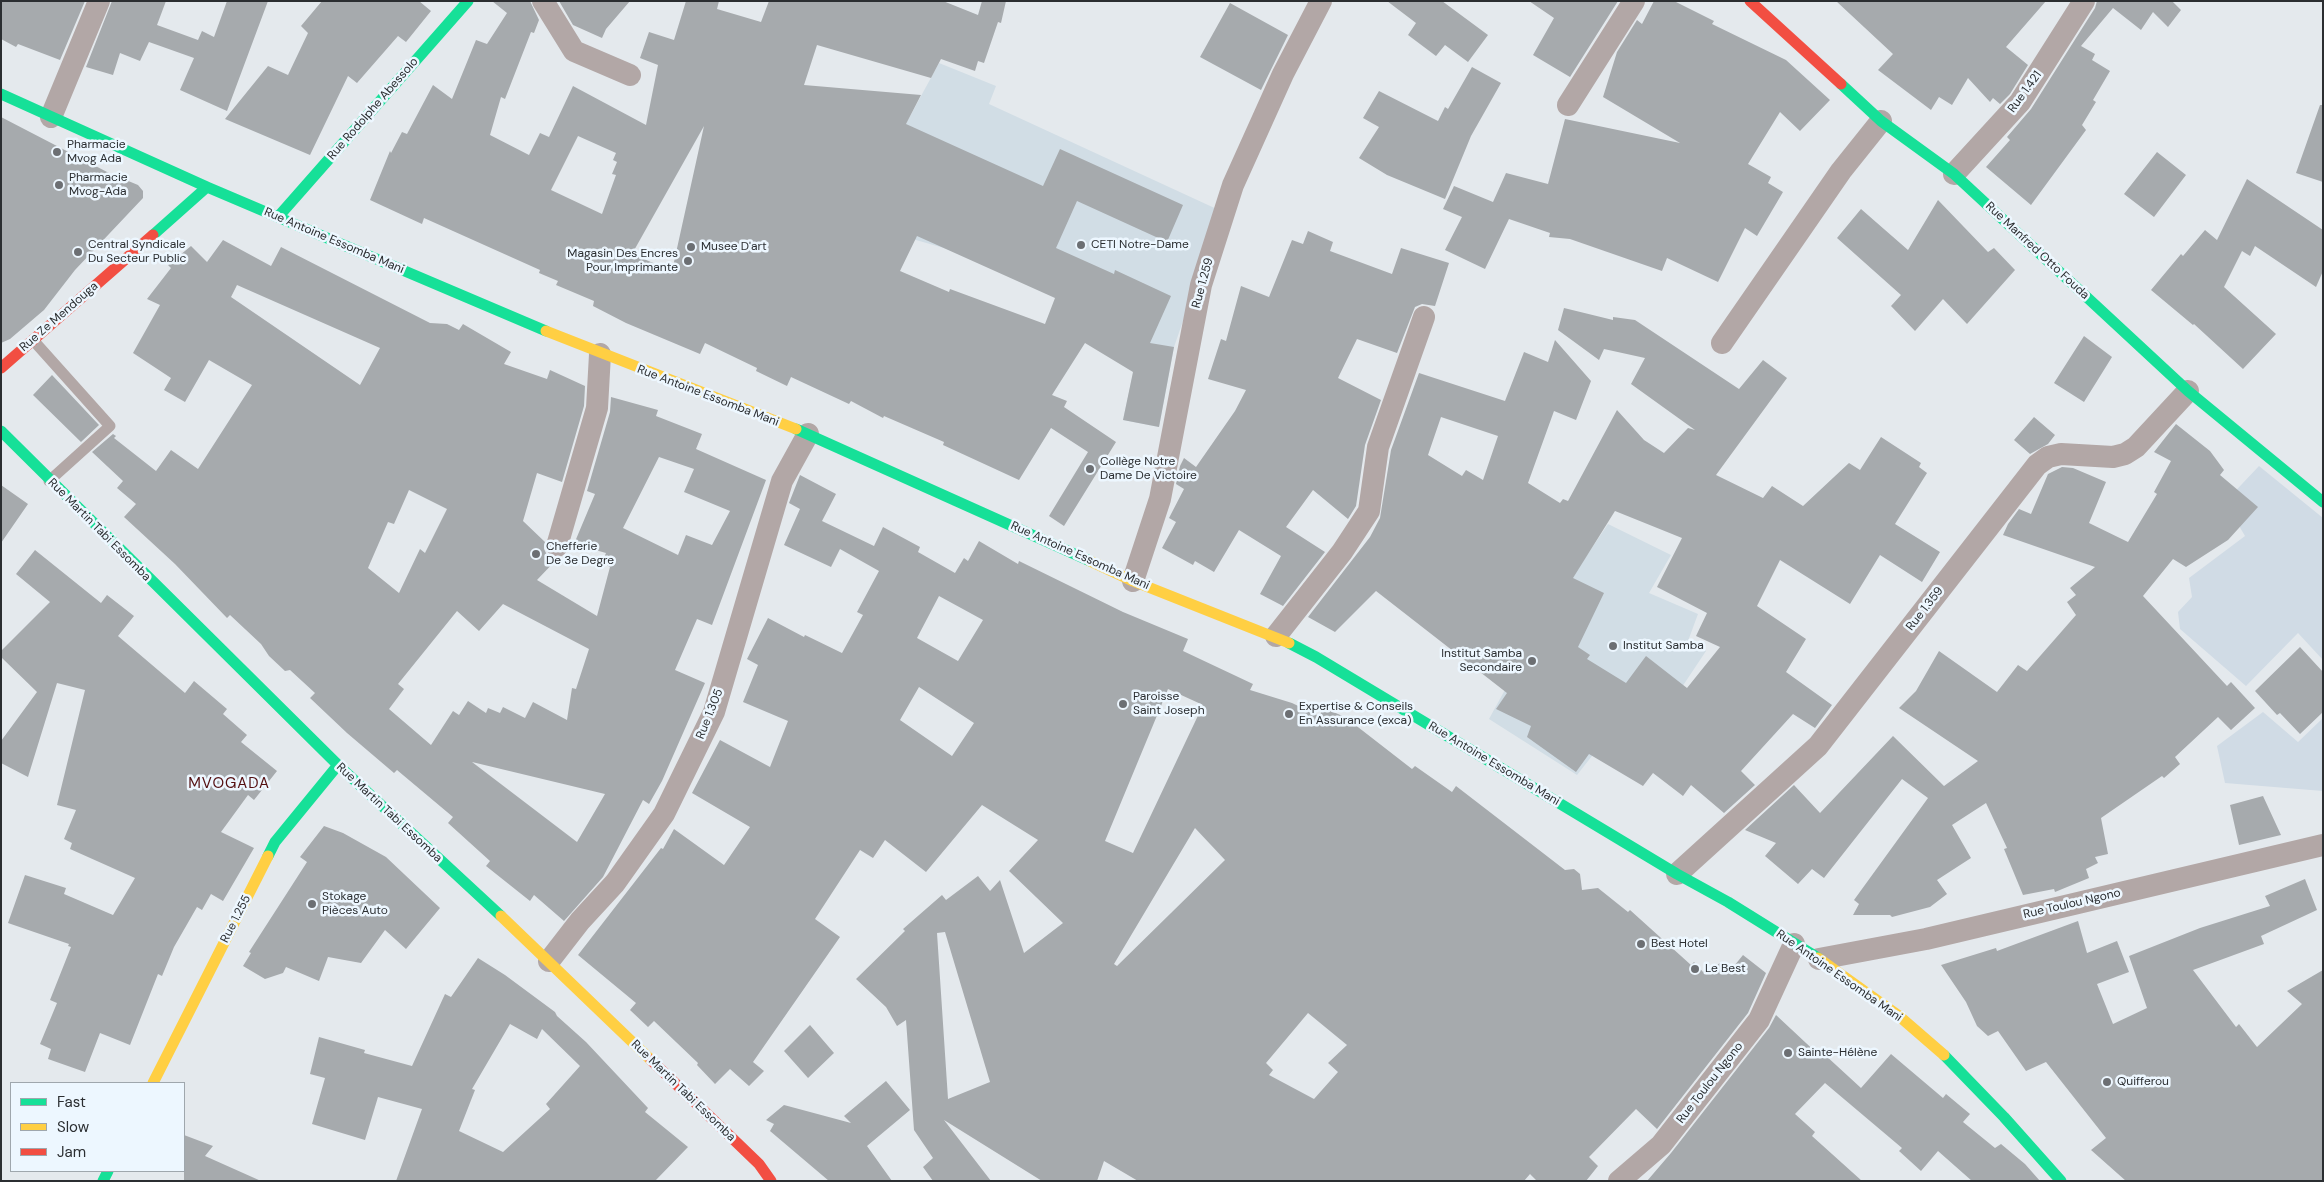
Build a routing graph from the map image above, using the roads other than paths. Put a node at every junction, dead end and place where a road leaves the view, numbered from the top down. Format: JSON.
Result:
{"nodes":[{"id":1,"x":99,"y":1,"type":"edge"},
{"id":2,"x":543,"y":1,"type":"edge"},
{"id":3,"x":1321,"y":1,"type":"edge"},
{"id":4,"x":1634,"y":1,"type":"edge"},
{"id":5,"x":1750,"y":1,"type":"edge"},
{"id":6,"x":2084,"y":1,"type":"edge"},
{"id":7,"x":461,"y":3,"type":"edge"},
{"id":8,"x":630,"y":75,"type":"dead end"},
{"id":9,"x":1,"y":94,"type":"edge"},
{"id":10,"x":1568,"y":105,"type":"dead end"},
{"id":11,"x":51,"y":116,"type":"junction"},
{"id":12,"x":1881,"y":121,"type":"junction"},
{"id":13,"x":1954,"y":174,"type":"junction"},
{"id":14,"x":207,"y":187,"type":"junction"},
{"id":15,"x":278,"y":217,"type":"junction"},
{"id":16,"x":1424,"y":318,"type":"dead end"},
{"id":17,"x":33,"y":340,"type":"junction"},
{"id":18,"x":1722,"y":343,"type":"dead end"},
{"id":19,"x":600,"y":354,"type":"junction"},
{"id":20,"x":1,"y":368,"type":"edge"},
{"id":21,"x":2188,"y":391,"type":"junction"},
{"id":22,"x":1,"y":430,"type":"edge"},
{"id":23,"x":808,"y":434,"type":"junction"},
{"id":24,"x":5,"y":440,"type":"edge"},
{"id":25,"x":49,"y":481,"type":"junction"},
{"id":26,"x":2323,"y":502,"type":"edge"},
{"id":27,"x":557,"y":546,"type":"dead end"},
{"id":28,"x":1133,"y":581,"type":"junction"},
{"id":29,"x":1276,"y":636,"type":"junction"},
{"id":30,"x":338,"y":765,"type":"junction"},
{"id":31,"x":2323,"y":845,"type":"edge"},
{"id":32,"x":1677,"y":874,"type":"junction"},
{"id":33,"x":1794,"y":944,"type":"junction"},
{"id":34,"x":1819,"y":959,"type":"junction"},
{"id":35,"x":549,"y":961,"type":"junction"},
{"id":36,"x":154,"y":1082,"type":"edge"},
{"id":37,"x":771,"y":1181,"type":"edge"},
{"id":38,"x":1619,"y":1181,"type":"edge"},
{"id":39,"x":2061,"y":1181,"type":"edge"}],
"edges":[{"from":1,"to":11,"type":"street"},
{"from":2,"to":8,"type":"street"},
{"from":3,"to":28,"type":"street","name":"Rue 1.259"},
{"from":4,"to":10,"type":"street"},
{"from":5,"to":12,"type":"main road","name":"Rue Manfred Otto Fouda"},
{"from":6,"to":13,"type":"street","name":"Rue 1.421"},
{"from":7,"to":15,"type":"main road","name":"Rue Rodolphe Abessolo"},
{"from":9,"to":11,"type":"main road","name":"Rue Antoine Essomba Mani"},
{"from":11,"to":14,"type":"main road","name":"Rue Antoine Essomba Mani"},
{"from":12,"to":13,"type":"main road","name":"Rue Manfred Otto Fouda"},
{"from":12,"to":18,"type":"street"},
{"from":13,"to":21,"type":"main road","name":"Rue Manfred Otto Fouda"},
{"from":14,"to":15,"type":"main road","name":"Rue Antoine Essomba Mani"},
{"from":14,"to":17,"type":"main road","name":"Rue Ze Mendouga"},
{"from":15,"to":19,"type":"main road","name":"Rue Antoine Essomba Mani"},
{"from":16,"to":29,"type":"street"},
{"from":17,"to":20,"type":"main road","name":"Rue Ze Mendouga"},
{"from":17,"to":25,"type":"lane"},
{"from":19,"to":23,"type":"main road","name":"Rue Antoine Essomba Mani"},
{"from":19,"to":27,"type":"street"},
{"from":21,"to":26,"type":"main road","name":"Rue Manfred Otto Fouda"},
{"from":21,"to":32,"type":"street","name":"Rue 1.359"},
{"from":22,"to":24,"type":"main road","name":"Rue Martin Tabi Essomba"},
{"from":23,"to":28,"type":"main road","name":"Rue Antoine Essomba Mani"},
{"from":23,"to":35,"type":"street","name":"Rue 1.305"},
{"from":24,"to":25,"type":"main road","name":"Rue Martin Tabi Essomba"},
{"from":25,"to":30,"type":"main road","name":"Rue Martin Tabi Essomba"},
{"from":28,"to":29,"type":"main road","name":"Rue Antoine Essomba Mani"},
{"from":29,"to":32,"type":"main road","name":"Rue Antoine Essomba Mani"},
{"from":30,"to":35,"type":"main road","name":"Rue Martin Tabi Essomba"},
{"from":30,"to":36,"type":"main road","name":"Rue 1.255"},
{"from":31,"to":34,"type":"street","name":"Rue Toulou Ngono"},
{"from":32,"to":33,"type":"main road","name":"Rue Antoine Essomba Mani"},
{"from":33,"to":34,"type":"main road","name":"Rue Antoine Essomba Mani"},
{"from":33,"to":38,"type":"street","name":"Rue Toulou Ngono"},
{"from":34,"to":39,"type":"main road","name":"Rue Antoine Essomba Mani"},
{"from":35,"to":37,"type":"main road","name":"Rue Martin Tabi Essomba"}]}
